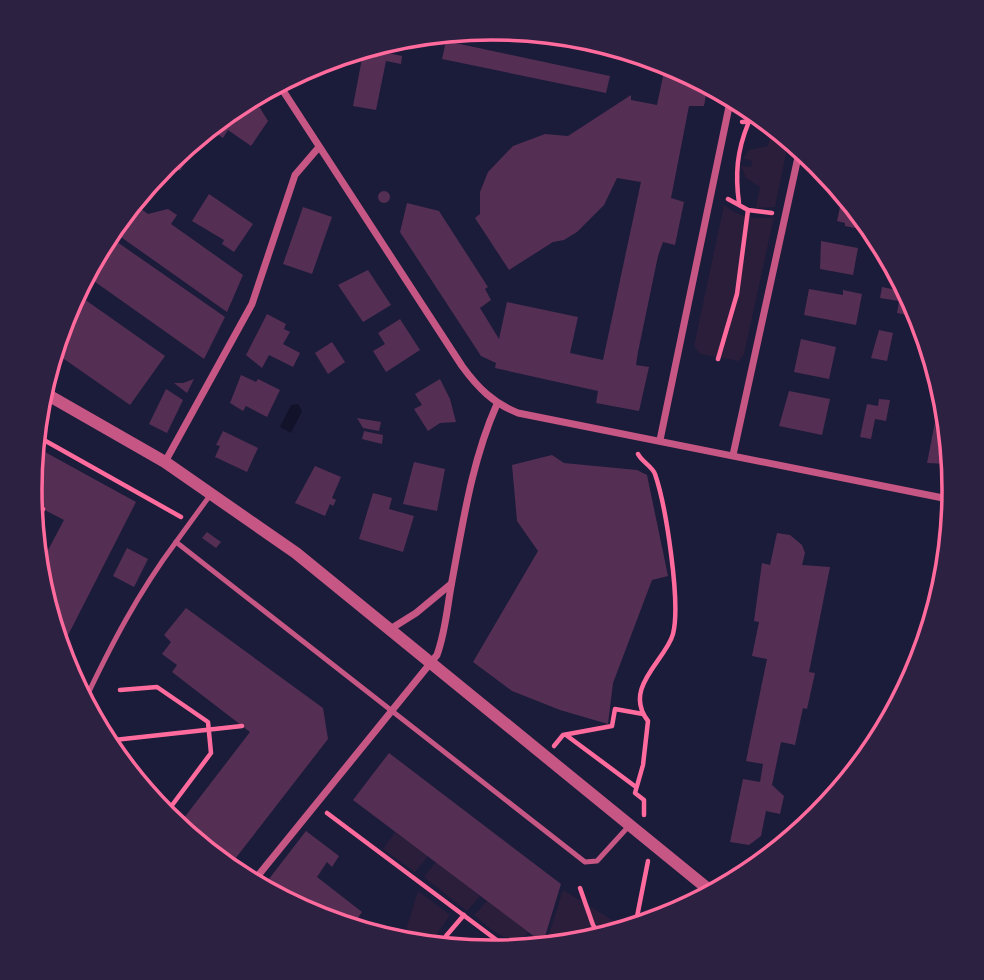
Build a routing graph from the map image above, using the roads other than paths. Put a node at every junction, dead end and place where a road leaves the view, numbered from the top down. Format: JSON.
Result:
{"nodes":[{"id":1,"x":284,"y":92,"type":"edge"},
{"id":2,"x":729,"y":108,"type":"edge"},
{"id":3,"x":319,"y":147,"type":"junction"},
{"id":4,"x":797,"y":160,"type":"edge"},
{"id":5,"x":52,"y":397,"type":"edge"},
{"id":6,"x":497,"y":404,"type":"junction"},
{"id":7,"x":660,"y":440,"type":"junction"},
{"id":8,"x":733,"y":455,"type":"junction"},
{"id":9,"x":165,"y":462,"type":"junction"},
{"id":10,"x":211,"y":494,"type":"junction"},
{"id":11,"x":942,"y":498,"type":"edge"},
{"id":12,"x":176,"y":542,"type":"junction"},
{"id":13,"x":451,"y":584,"type":"junction"},
{"id":14,"x":392,"y":628,"type":"junction"},
{"id":15,"x":432,"y":663,"type":"junction"},
{"id":16,"x":90,"y":690,"type":"edge"},
{"id":17,"x":393,"y":710,"type":"junction"},
{"id":18,"x":630,"y":825,"type":"junction"},
{"id":19,"x":259,"y":874,"type":"edge"},
{"id":20,"x":704,"y":886,"type":"edge"}],
"edges":[{"from":1,"to":3,"type":"street"},
{"from":2,"to":7,"type":"street"},
{"from":3,"to":6,"type":"street"},
{"from":3,"to":9,"type":"street"},
{"from":4,"to":8,"type":"street"},
{"from":5,"to":9,"type":"street"},
{"from":6,"to":7,"type":"street"},
{"from":6,"to":13,"type":"street"},
{"from":7,"to":8,"type":"street"},
{"from":8,"to":11,"type":"street"},
{"from":9,"to":10,"type":"street"},
{"from":10,"to":12,"type":"lane"},
{"from":10,"to":14,"type":"street"},
{"from":12,"to":16,"type":"lane"},
{"from":12,"to":17,"type":"lane"},
{"from":13,"to":14,"type":"street"},
{"from":13,"to":15,"type":"street"},
{"from":14,"to":15,"type":"street"},
{"from":15,"to":17,"type":"street"},
{"from":15,"to":18,"type":"street"},
{"from":17,"to":18,"type":"lane"},
{"from":17,"to":19,"type":"street"},
{"from":18,"to":20,"type":"street"}]}
